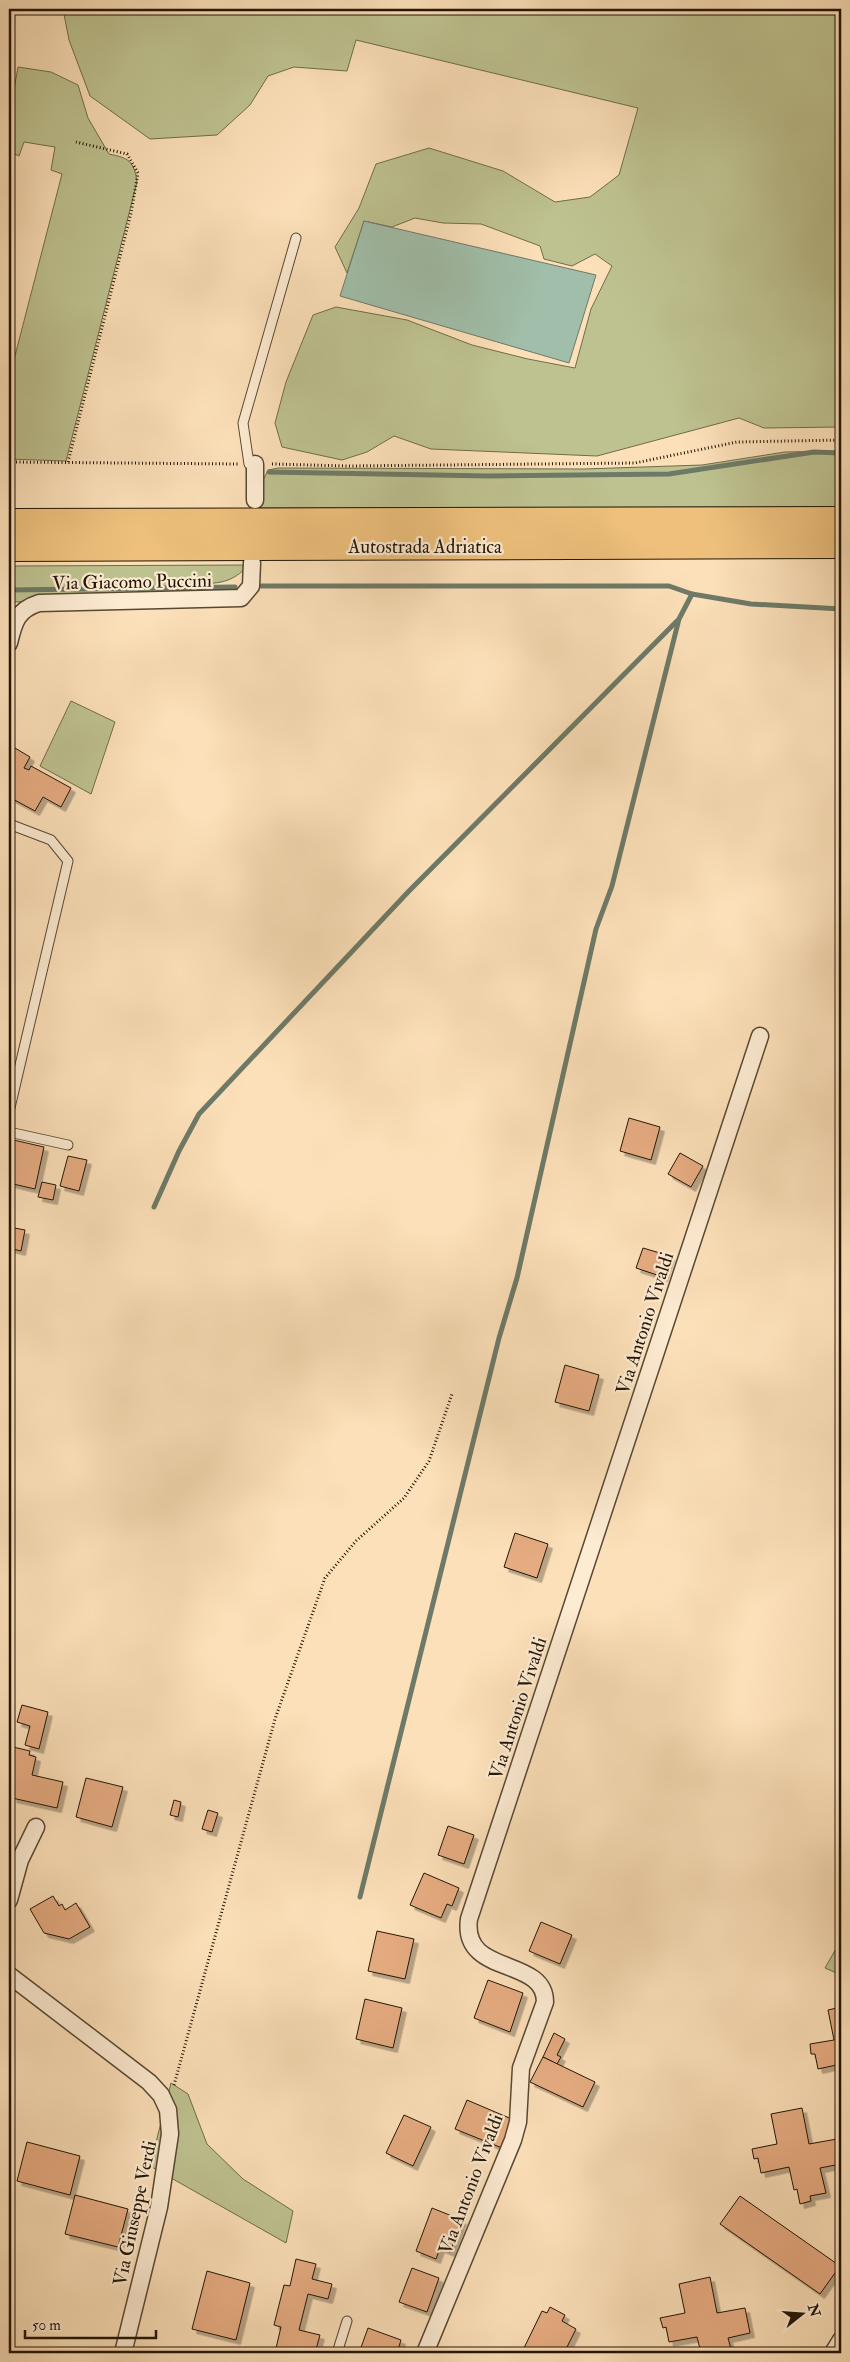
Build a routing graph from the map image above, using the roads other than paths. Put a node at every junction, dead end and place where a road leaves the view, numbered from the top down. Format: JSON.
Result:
{"nodes":[{"id":1,"x":296,"y":238,"type":"dead end"},
{"id":2,"x":252,"y":464,"type":"joint"},
{"id":3,"x":255,"y":500,"type":"dead end"},
{"id":4,"x":841,"y":521,"type":"edge"},
{"id":5,"x":9,"y":523,"type":"edge"},
{"id":6,"x":841,"y":544,"type":"edge"},
{"id":7,"x":9,"y":547,"type":"edge"},
{"id":8,"x":252,"y":563,"type":"dead end"},
{"id":9,"x":9,"y":643,"type":"edge"},
{"id":10,"x":9,"y":824,"type":"edge"},
{"id":11,"x":760,"y":1036,"type":"dead end"},
{"id":12,"x":9,"y":1112,"type":"edge"},
{"id":13,"x":9,"y":1132,"type":"edge"},
{"id":14,"x":68,"y":1145,"type":"dead end"},
{"id":15,"x":36,"y":1827,"type":"dead end"},
{"id":16,"x":9,"y":1900,"type":"edge"},
{"id":17,"x":9,"y":1975,"type":"edge"},
{"id":18,"x":347,"y":2321,"type":"dead end"},
{"id":19,"x":841,"y":2340,"type":"edge"},
{"id":20,"x":122,"y":2353,"type":"edge"},
{"id":21,"x":337,"y":2353,"type":"edge"},
{"id":22,"x":425,"y":2353,"type":"edge"},
{"id":23,"x":833,"y":2353,"type":"edge"}],
"edges":[{"from":1,"to":2,"type":"lane"},
{"from":2,"to":3,"type":"street"},
{"from":4,"to":5,"type":"highway","name":"Autostrada Adriatica"},
{"from":6,"to":7,"type":"highway","name":"Autostrada Adriatica"},
{"from":8,"to":9,"type":"street","name":"Via Giacomo Puccini"},
{"from":10,"to":12,"type":"lane"},
{"from":11,"to":22,"type":"street","name":"Via Antonio Vivaldi"},
{"from":13,"to":14,"type":"lane"},
{"from":15,"to":16,"type":"street"},
{"from":17,"to":20,"type":"street","name":"Via Giuseppe Verdi"},
{"from":18,"to":21,"type":"lane"},
{"from":19,"to":23,"type":"street"}]}
